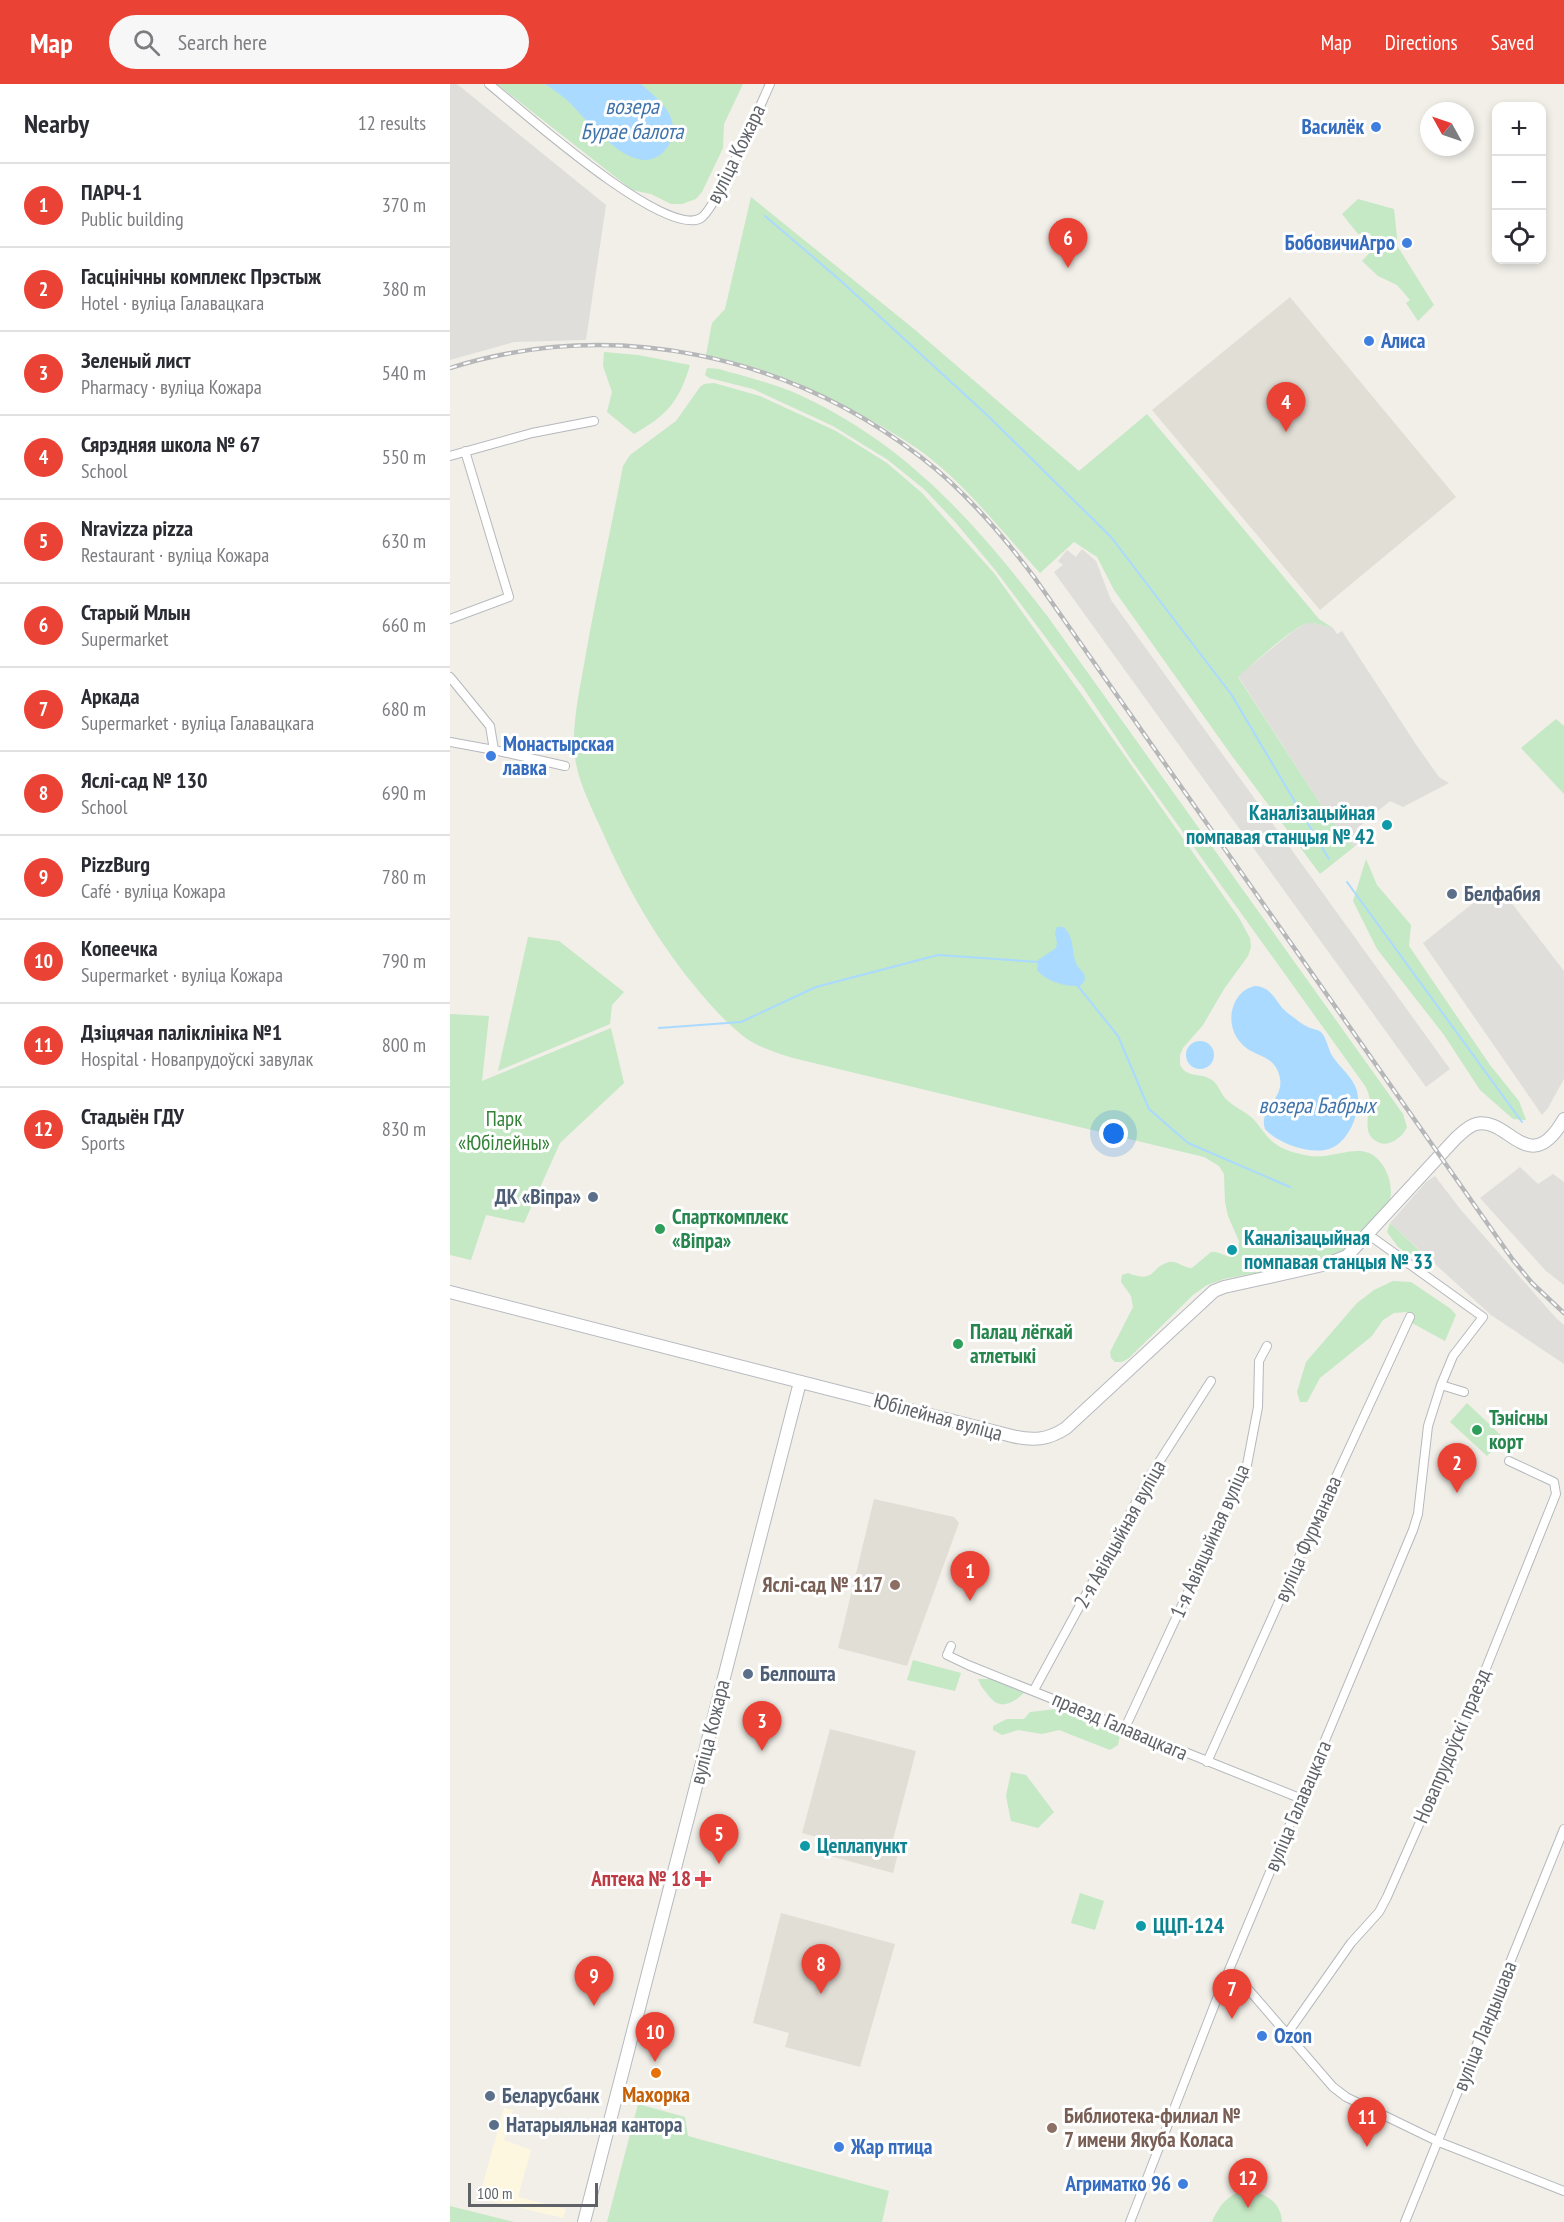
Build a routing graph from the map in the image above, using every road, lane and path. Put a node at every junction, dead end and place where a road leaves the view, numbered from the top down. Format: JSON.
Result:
{"nodes":[{"id":1,"x":489,"y":84,"type":"edge"},
{"id":2,"x":770,"y":84,"type":"edge"},
{"id":3,"x":594,"y":421,"type":"dead end"},
{"id":4,"x":465,"y":451,"type":"junction"},
{"id":5,"x":450,"y":456,"type":"edge"},
{"id":6,"x":450,"y":619,"type":"edge"},
{"id":7,"x":450,"y":677,"type":"edge"},
{"id":8,"x":450,"y":742,"type":"edge"},
{"id":9,"x":494,"y":750,"type":"junction"},
{"id":10,"x":565,"y":766,"type":"dead end"},
{"id":11,"x":1564,"y":1119,"type":"edge"},
{"id":12,"x":1369,"y":1234,"type":"junction"},
{"id":13,"x":450,"y":1292,"type":"edge"},
{"id":14,"x":1410,"y":1317,"type":"dead end"},
{"id":15,"x":1267,"y":1346,"type":"dead end"},
{"id":16,"x":1211,"y":1381,"type":"dead end"},
{"id":17,"x":800,"y":1382,"type":"junction"},
{"id":18,"x":1441,"y":1385,"type":"junction"},
{"id":19,"x":1464,"y":1392,"type":"dead end"},
{"id":20,"x":1509,"y":1461,"type":"dead end"},
{"id":21,"x":1560,"y":1496,"type":"edge"},
{"id":22,"x":951,"y":1646,"type":"dead end"},
{"id":23,"x":1034,"y":1690,"type":"junction"},
{"id":24,"x":1125,"y":1728,"type":"junction"},
{"id":25,"x":1207,"y":1762,"type":"junction"},
{"id":26,"x":1302,"y":1799,"type":"junction"},
{"id":27,"x":1564,"y":1829,"type":"edge"},
{"id":28,"x":1227,"y":1975,"type":"junction"},
{"id":29,"x":1287,"y":2034,"type":"junction"},
{"id":30,"x":1439,"y":2142,"type":"junction"},
{"id":31,"x":1564,"y":2191,"type":"edge"},
{"id":32,"x":584,"y":2222,"type":"edge"},
{"id":33,"x":1130,"y":2222,"type":"edge"},
{"id":34,"x":1405,"y":2222,"type":"edge"}],
"edges":[{"from":1,"to":2,"type":"street","name":"вуліца Кожара"},
{"from":3,"to":4,"type":"street"},
{"from":4,"to":5,"type":"street"},
{"from":4,"to":6,"type":"street"},
{"from":7,"to":9,"type":"street"},
{"from":8,"to":9,"type":"street"},
{"from":9,"to":10,"type":"street"},
{"from":11,"to":12,"type":"main road"},
{"from":12,"to":17,"type":"main road","name":"Юбілейная вуліца"},
{"from":12,"to":18,"type":"street","name":"вуліца Галавацкага"},
{"from":13,"to":17,"type":"main road","name":"Юбілейная вуліца"},
{"from":14,"to":25,"type":"street","name":"вуліца Фурманава"},
{"from":15,"to":24,"type":"street","name":"1-я Авіяцыйная вуліца"},
{"from":16,"to":23,"type":"street","name":"2-я Авіяцыйная вуліца"},
{"from":17,"to":32,"type":"main road","name":"вуліца Кожара"},
{"from":18,"to":19,"type":"street"},
{"from":18,"to":26,"type":"street","name":"вуліца Галавацкага"},
{"from":20,"to":21,"type":"street","name":"Новапрудоўскі праезд"},
{"from":21,"to":29,"type":"street","name":"Новапрудоўскі праезд"},
{"from":22,"to":23,"type":"street","name":"праезд Галавацкага"},
{"from":23,"to":24,"type":"street","name":"праезд Галавацкага"},
{"from":24,"to":25,"type":"street","name":"праезд Галавацкага"},
{"from":25,"to":26,"type":"street","name":"праезд Галавацкага"},
{"from":26,"to":28,"type":"street","name":"вуліца Галавацкага"},
{"from":27,"to":30,"type":"street","name":"вуліца Ландышава"},
{"from":28,"to":29,"type":"street"},
{"from":28,"to":33,"type":"street","name":"вуліца Галавацкага"},
{"from":29,"to":30,"type":"street"},
{"from":30,"to":31,"type":"street"},
{"from":30,"to":34,"type":"street","name":"вуліца Ландышава"}]}
